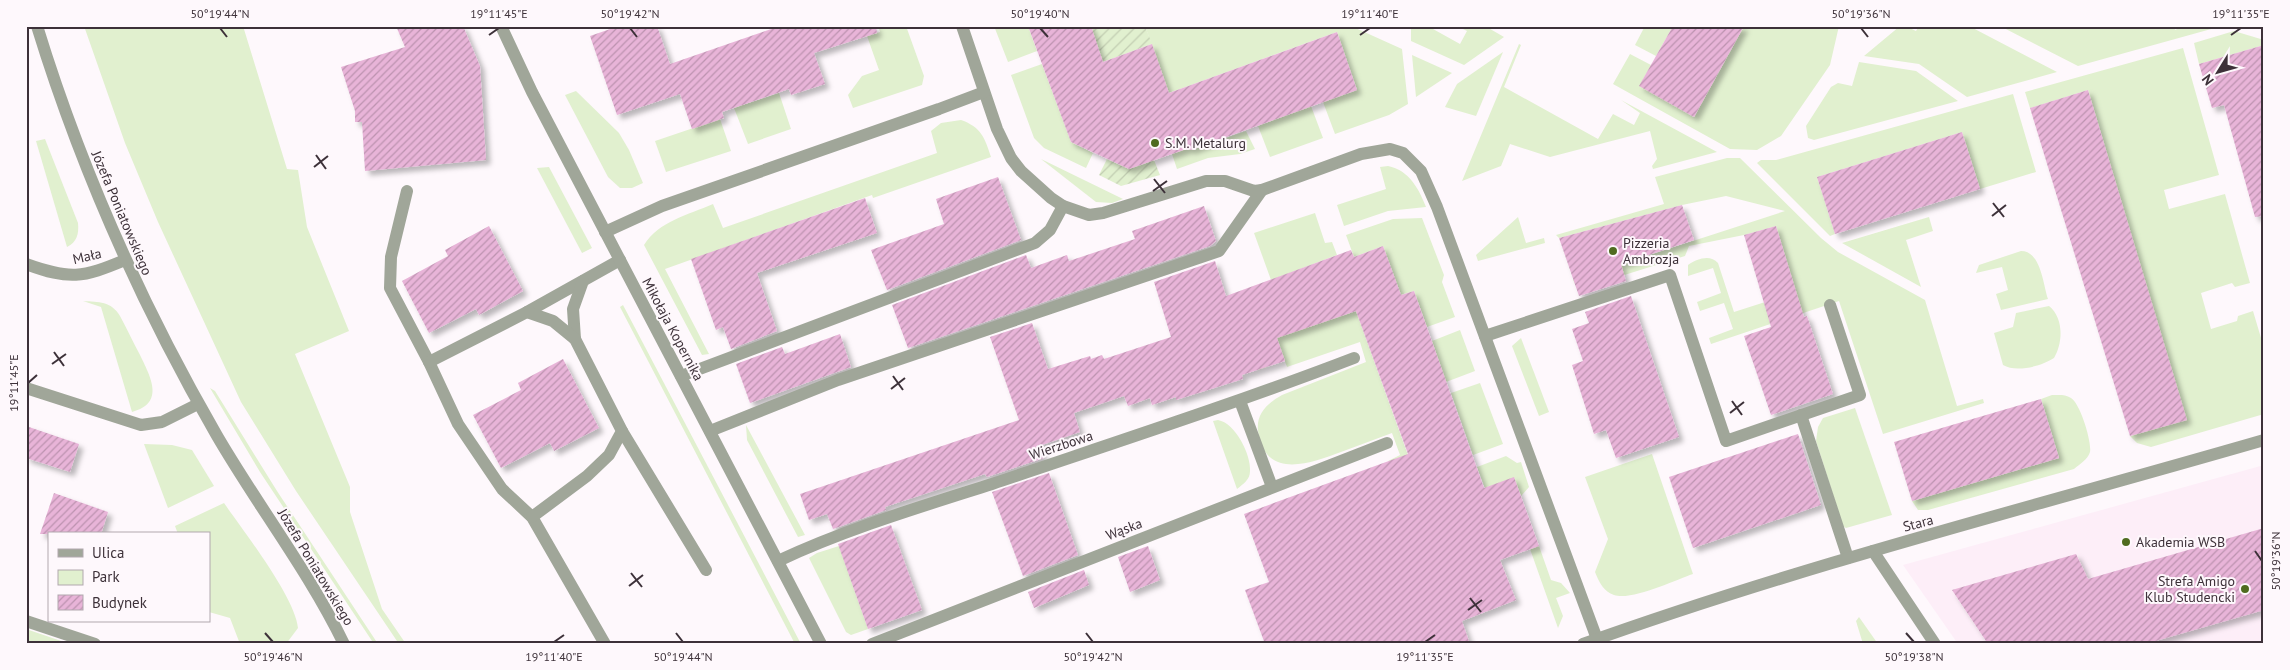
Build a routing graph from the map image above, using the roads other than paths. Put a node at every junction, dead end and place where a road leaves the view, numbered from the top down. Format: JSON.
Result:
{"nodes":[{"id":1,"x":37,"y":26,"type":"edge"},
{"id":2,"x":501,"y":26,"type":"edge"},
{"id":3,"x":962,"y":26,"type":"edge"},
{"id":4,"x":984,"y":92,"type":"junction"},
{"id":5,"x":408,"y":190,"type":"dead end"},
{"id":6,"x":1262,"y":190,"type":"junction"},
{"id":7,"x":1063,"y":206,"type":"junction"},
{"id":8,"x":606,"y":232,"type":"junction"},
{"id":9,"x":124,"y":260,"type":"junction"},
{"id":10,"x":620,"y":260,"type":"junction"},
{"id":11,"x":26,"y":264,"type":"edge"},
{"id":12,"x":584,"y":281,"type":"junction"},
{"id":13,"x":1830,"y":305,"type":"dead end"},
{"id":14,"x":527,"y":312,"type":"junction"},
{"id":15,"x":1485,"y":336,"type":"junction"},
{"id":16,"x":575,"y":339,"type":"junction"},
{"id":17,"x":1354,"y":358,"type":"dead end"},
{"id":18,"x":429,"y":362,"type":"junction"},
{"id":19,"x":681,"y":376,"type":"junction"},
{"id":20,"x":26,"y":388,"type":"edge"},
{"id":21,"x":1240,"y":401,"type":"junction"},
{"id":22,"x":198,"y":404,"type":"junction"},
{"id":23,"x":1802,"y":415,"type":"junction"},
{"id":24,"x":710,"y":430,"type":"junction"},
{"id":25,"x":622,"y":432,"type":"junction"},
{"id":26,"x":2264,"y":440,"type":"edge"},
{"id":27,"x":1387,"y":443,"type":"dead end"},
{"id":28,"x":1272,"y":487,"type":"junction"},
{"id":29,"x":532,"y":518,"type":"junction"},
{"id":30,"x":1873,"y":551,"type":"junction"},
{"id":31,"x":1848,"y":558,"type":"junction"},
{"id":32,"x":778,"y":561,"type":"junction"},
{"id":33,"x":706,"y":570,"type":"dead end"},
{"id":34,"x":26,"y":621,"type":"edge"},
{"id":35,"x":1597,"y":639,"type":"junction"},
{"id":36,"x":341,"y":643,"type":"edge"},
{"id":37,"x":95,"y":644,"type":"edge"},
{"id":38,"x":605,"y":644,"type":"edge"},
{"id":39,"x":821,"y":644,"type":"edge"},
{"id":40,"x":872,"y":644,"type":"edge"},
{"id":41,"x":1583,"y":644,"type":"edge"},
{"id":42,"x":1935,"y":644,"type":"edge"}],
"edges":[{"from":1,"to":9,"type":"street","name":"Józefa Poniatowskiego"},
{"from":2,"to":8,"type":"street","name":"Mikołaja Kopernika"},
{"from":3,"to":4,"type":"street"},
{"from":4,"to":7,"type":"street"},
{"from":4,"to":8,"type":"street"},
{"from":5,"to":18,"type":"street"},
{"from":6,"to":7,"type":"street"},
{"from":6,"to":15,"type":"street"},
{"from":6,"to":24,"type":"street"},
{"from":7,"to":19,"type":"street"},
{"from":8,"to":10,"type":"street","name":"Mikołaja Kopernika"},
{"from":9,"to":11,"type":"street","name":"Mała"},
{"from":9,"to":22,"type":"street","name":"Józefa Poniatowskiego"},
{"from":10,"to":12,"type":"street"},
{"from":10,"to":19,"type":"street","name":"Mikołaja Kopernika"},
{"from":12,"to":14,"type":"street"},
{"from":12,"to":16,"type":"street"},
{"from":13,"to":23,"type":"street"},
{"from":14,"to":16,"type":"street"},
{"from":14,"to":18,"type":"street"},
{"from":15,"to":23,"type":"street"},
{"from":15,"to":35,"type":"street"},
{"from":16,"to":25,"type":"street"},
{"from":17,"to":21,"type":"street","name":"Wierzbowa"},
{"from":18,"to":29,"type":"street"},
{"from":19,"to":24,"type":"street","name":"Mikołaja Kopernika"},
{"from":20,"to":22,"type":"street"},
{"from":21,"to":28,"type":"street"},
{"from":21,"to":32,"type":"street","name":"Wierzbowa"},
{"from":22,"to":36,"type":"street","name":"Józefa Poniatowskiego"},
{"from":23,"to":31,"type":"street"},
{"from":24,"to":32,"type":"street","name":"Mikołaja Kopernika"},
{"from":25,"to":29,"type":"street"},
{"from":25,"to":33,"type":"street"},
{"from":26,"to":30,"type":"street","name":"Stara"},
{"from":27,"to":28,"type":"street","name":"Wąska"},
{"from":28,"to":40,"type":"street","name":"Wąska"},
{"from":29,"to":38,"type":"street"},
{"from":30,"to":31,"type":"street","name":"Stara"},
{"from":30,"to":42,"type":"street"},
{"from":31,"to":35,"type":"street","name":"Stara"},
{"from":32,"to":39,"type":"street","name":"Mikołaja Kopernika"},
{"from":34,"to":37,"type":"street"},
{"from":35,"to":41,"type":"street","name":"Stara"}]}
